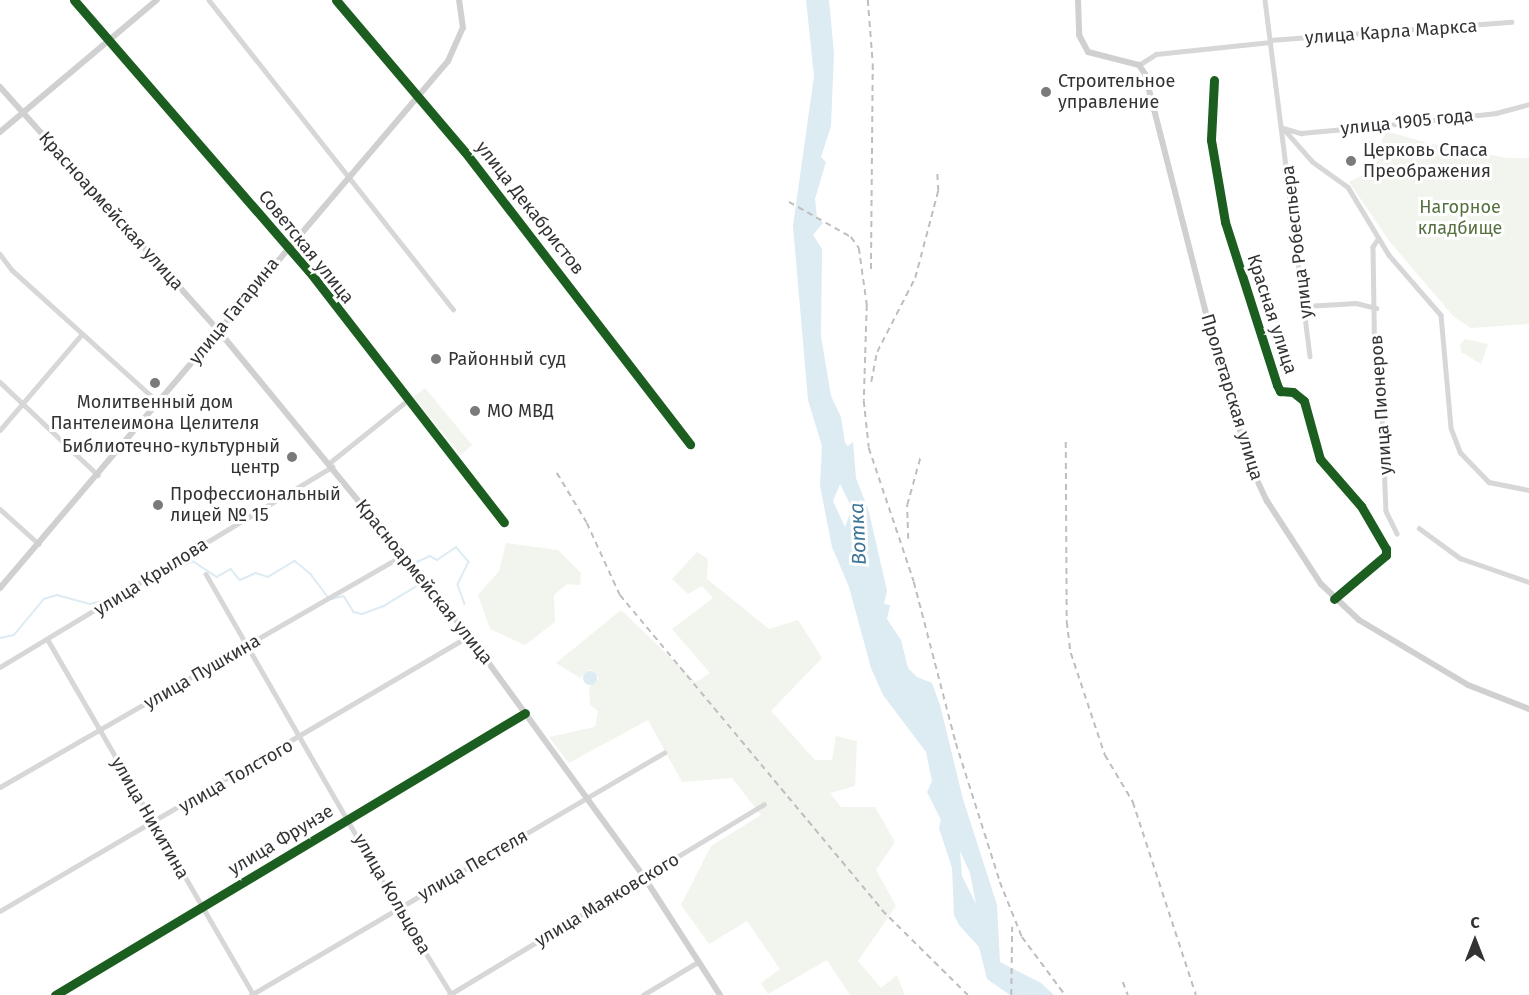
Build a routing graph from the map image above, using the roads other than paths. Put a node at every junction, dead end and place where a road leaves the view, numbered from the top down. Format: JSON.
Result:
{"nodes":[{"id":1,"x":74,"y":0,"type":"edge"},
{"id":2,"x":157,"y":0,"type":"edge"},
{"id":3,"x":209,"y":0,"type":"edge"},
{"id":4,"x":336,"y":0,"type":"edge"},
{"id":5,"x":459,"y":0,"type":"edge"},
{"id":6,"x":1078,"y":0,"type":"edge"},
{"id":7,"x":1265,"y":0,"type":"edge"},
{"id":8,"x":1512,"y":22,"type":"dead end"},
{"id":9,"x":108,"y":39,"type":"junction"},
{"id":10,"x":1270,"y":41,"type":"junction"},
{"id":11,"x":1139,"y":65,"type":"junction"},
{"id":12,"x":1214,"y":80,"type":"dead end"},
{"id":13,"x":0,"y":87,"type":"edge"},
{"id":14,"x":418,"y":98,"type":"junction"},
{"id":15,"x":1529,"y":104,"type":"edge"},
{"id":16,"x":22,"y":113,"type":"junction"},
{"id":17,"x":1283,"y":128,"type":"junction"},
{"id":18,"x":0,"y":132,"type":"edge"},
{"id":19,"x":348,"y":177,"type":"junction"},
{"id":20,"x":1379,"y":238,"type":"junction"},
{"id":21,"x":287,"y":246,"type":"junction"},
{"id":22,"x":0,"y":254,"type":"edge"},
{"id":23,"x":1305,"y":306,"type":"junction"},
{"id":24,"x":1376,"y":308,"type":"junction"},
{"id":25,"x":453,"y":309,"type":"dead end"},
{"id":26,"x":218,"y":330,"type":"junction"},
{"id":27,"x":82,"y":334,"type":"junction"},
{"id":28,"x":1310,"y":356,"type":"dead end"},
{"id":29,"x":0,"y":382,"type":"edge"},
{"id":30,"x":408,"y":400,"type":"junction"},
{"id":31,"x":159,"y":403,"type":"junction"},
{"id":32,"x":21,"y":406,"type":"junction"},
{"id":33,"x":0,"y":430,"type":"edge"},
{"id":34,"x":690,"y":444,"type":"dead end"},
{"id":35,"x":330,"y":466,"type":"junction"},
{"id":36,"x":98,"y":475,"type":"junction"},
{"id":37,"x":1529,"y":490,"type":"edge"},
{"id":38,"x":0,"y":509,"type":"edge"},
{"id":39,"x":504,"y":522,"type":"dead end"},
{"id":40,"x":1419,"y":528,"type":"dead end"},
{"id":41,"x":1397,"y":534,"type":"dead end"},
{"id":42,"x":39,"y":544,"type":"junction"},
{"id":43,"x":404,"y":554,"type":"junction"},
{"id":44,"x":206,"y":574,"type":"dead end"},
{"id":45,"x":1529,"y":582,"type":"edge"},
{"id":46,"x":1,"y":587,"type":"edge"},
{"id":47,"x":0,"y":597,"type":"edge"},
{"id":48,"x":1334,"y":599,"type":"junction"},
{"id":49,"x":469,"y":636,"type":"junction"},
{"id":50,"x":48,"y":640,"type":"junction"},
{"id":51,"x":248,"y":646,"type":"junction"},
{"id":52,"x":0,"y":667,"type":"edge"},
{"id":53,"x":1529,"y":709,"type":"edge"},
{"id":54,"x":525,"y":713,"type":"junction"},
{"id":55,"x":100,"y":730,"type":"junction"},
{"id":56,"x":302,"y":737,"type":"junction"},
{"id":57,"x":664,"y":753,"type":"dead end"},
{"id":58,"x":0,"y":787,"type":"edge"},
{"id":59,"x":586,"y":799,"type":"junction"},
{"id":60,"x":764,"y":804,"type":"dead end"},
{"id":61,"x":349,"y":818,"type":"junction"},
{"id":62,"x":154,"y":824,"type":"junction"},
{"id":63,"x":644,"y":877,"type":"junction"},
{"id":64,"x":202,"y":908,"type":"junction"},
{"id":65,"x":398,"y":908,"type":"junction"},
{"id":66,"x":0,"y":911,"type":"edge"},
{"id":67,"x":698,"y":962,"type":"junction"},
{"id":68,"x":451,"y":994,"type":"edge"},
{"id":69,"x":55,"y":995,"type":"edge"},
{"id":70,"x":253,"y":995,"type":"edge"},
{"id":71,"x":643,"y":995,"type":"edge"},
{"id":72,"x":720,"y":995,"type":"edge"}],
"edges":[{"from":1,"to":9,"type":"street","name":"Советская улица"},
{"from":2,"to":9,"type":"main road"},
{"from":3,"to":19,"type":"street"},
{"from":4,"to":14,"type":"street","name":"улица Декабристов"},
{"from":5,"to":14,"type":"main road","name":"улица Гагарина"},
{"from":6,"to":11,"type":"main road"},
{"from":7,"to":10,"type":"street","name":"улица Робеспьера"},
{"from":8,"to":10,"type":"street","name":"улица Карла Маркса"},
{"from":9,"to":16,"type":"main road"},
{"from":9,"to":21,"type":"street","name":"Советская улица"},
{"from":10,"to":11,"type":"street","name":"улица Карла Маркса"},
{"from":10,"to":17,"type":"street","name":"улица Робеспьера"},
{"from":11,"to":48,"type":"main road","name":"Пролетарская улица"},
{"from":12,"to":48,"type":"street","name":"Красная улица"},
{"from":13,"to":16,"type":"main road","name":"Красноармейская улица"},
{"from":14,"to":19,"type":"main road","name":"улица Гагарина"},
{"from":14,"to":34,"type":"street","name":"улица Декабристов"},
{"from":15,"to":17,"type":"street","name":"улица 1905 года"},
{"from":16,"to":18,"type":"main road"},
{"from":16,"to":26,"type":"main road","name":"Красноармейская улица"},
{"from":17,"to":20,"type":"street","name":"улица Робеспьера"},
{"from":17,"to":23,"type":"street","name":"улица Робеспьера"},
{"from":19,"to":21,"type":"main road","name":"улица Гагарина"},
{"from":19,"to":25,"type":"street"},
{"from":20,"to":24,"type":"street","name":"улица Пионеров"},
{"from":20,"to":37,"type":"street","name":"улица Робеспьера"},
{"from":21,"to":26,"type":"main road","name":"улица Гагарина"},
{"from":21,"to":30,"type":"street","name":"Советская улица"},
{"from":22,"to":27,"type":"street"},
{"from":23,"to":24,"type":"street"},
{"from":23,"to":28,"type":"street","name":"улица Робеспьера"},
{"from":24,"to":41,"type":"street","name":"улица Пионеров"},
{"from":26,"to":31,"type":"main road","name":"улица Гагарина"},
{"from":26,"to":35,"type":"main road","name":"Красноармейская улица"},
{"from":27,"to":31,"type":"street"},
{"from":27,"to":32,"type":"street"},
{"from":29,"to":32,"type":"street"},
{"from":30,"to":35,"type":"street","name":"улица Крылова"},
{"from":30,"to":39,"type":"street","name":"Советская улица"},
{"from":31,"to":36,"type":"main road","name":"улица Гагарина"},
{"from":32,"to":33,"type":"street"},
{"from":32,"to":36,"type":"street"},
{"from":35,"to":43,"type":"main road","name":"Красноармейская улица"},
{"from":35,"to":50,"type":"street","name":"улица Крылова"},
{"from":36,"to":42,"type":"main road","name":"улица Гагарина"},
{"from":38,"to":42,"type":"street"},
{"from":40,"to":45,"type":"street"},
{"from":42,"to":46,"type":"main road","name":"улица Гагарина"},
{"from":43,"to":49,"type":"main road","name":"Красноармейская улица"},
{"from":43,"to":51,"type":"street","name":"улица Пушкина"},
{"from":44,"to":51,"type":"street","name":"улица Кольцова"},
{"from":46,"to":47,"type":"main road"},
{"from":48,"to":53,"type":"main road","name":"Пролетарская улица"},
{"from":49,"to":54,"type":"main road","name":"Красноармейская улица"},
{"from":49,"to":56,"type":"street","name":"улица Толстого"},
{"from":50,"to":52,"type":"street","name":"улица Крылова"},
{"from":50,"to":55,"type":"street","name":"улица Никитина"},
{"from":51,"to":55,"type":"street","name":"улица Пушкина"},
{"from":51,"to":56,"type":"street","name":"улица Кольцова"},
{"from":54,"to":59,"type":"main road","name":"Красноармейская улица"},
{"from":54,"to":61,"type":"street","name":"улица Фрунзе"},
{"from":55,"to":58,"type":"street","name":"улица Пушкина"},
{"from":55,"to":62,"type":"street","name":"улица Никитина"},
{"from":56,"to":61,"type":"street","name":"улица Кольцова"},
{"from":56,"to":62,"type":"street","name":"улица Толстого"},
{"from":57,"to":59,"type":"street","name":"улица Пестеля"},
{"from":59,"to":63,"type":"main road","name":"Красноармейская улица"},
{"from":59,"to":65,"type":"street","name":"улица Пестеля"},
{"from":60,"to":63,"type":"street","name":"улица Маяковского"},
{"from":61,"to":64,"type":"street","name":"улица Фрунзе"},
{"from":61,"to":65,"type":"street","name":"улица Кольцова"},
{"from":62,"to":64,"type":"street","name":"улица Никитина"},
{"from":62,"to":66,"type":"street","name":"улица Толстого"},
{"from":63,"to":67,"type":"main road","name":"Красноармейская улица"},
{"from":63,"to":68,"type":"street","name":"улица Маяковского"},
{"from":64,"to":69,"type":"street","name":"улица Фрунзе"},
{"from":64,"to":70,"type":"street","name":"улица Никитина"},
{"from":65,"to":68,"type":"street","name":"улица Кольцова"},
{"from":65,"to":70,"type":"street","name":"улица Пестеля"},
{"from":67,"to":71,"type":"street"},
{"from":67,"to":72,"type":"main road","name":"Красноармейская улица"}]}
